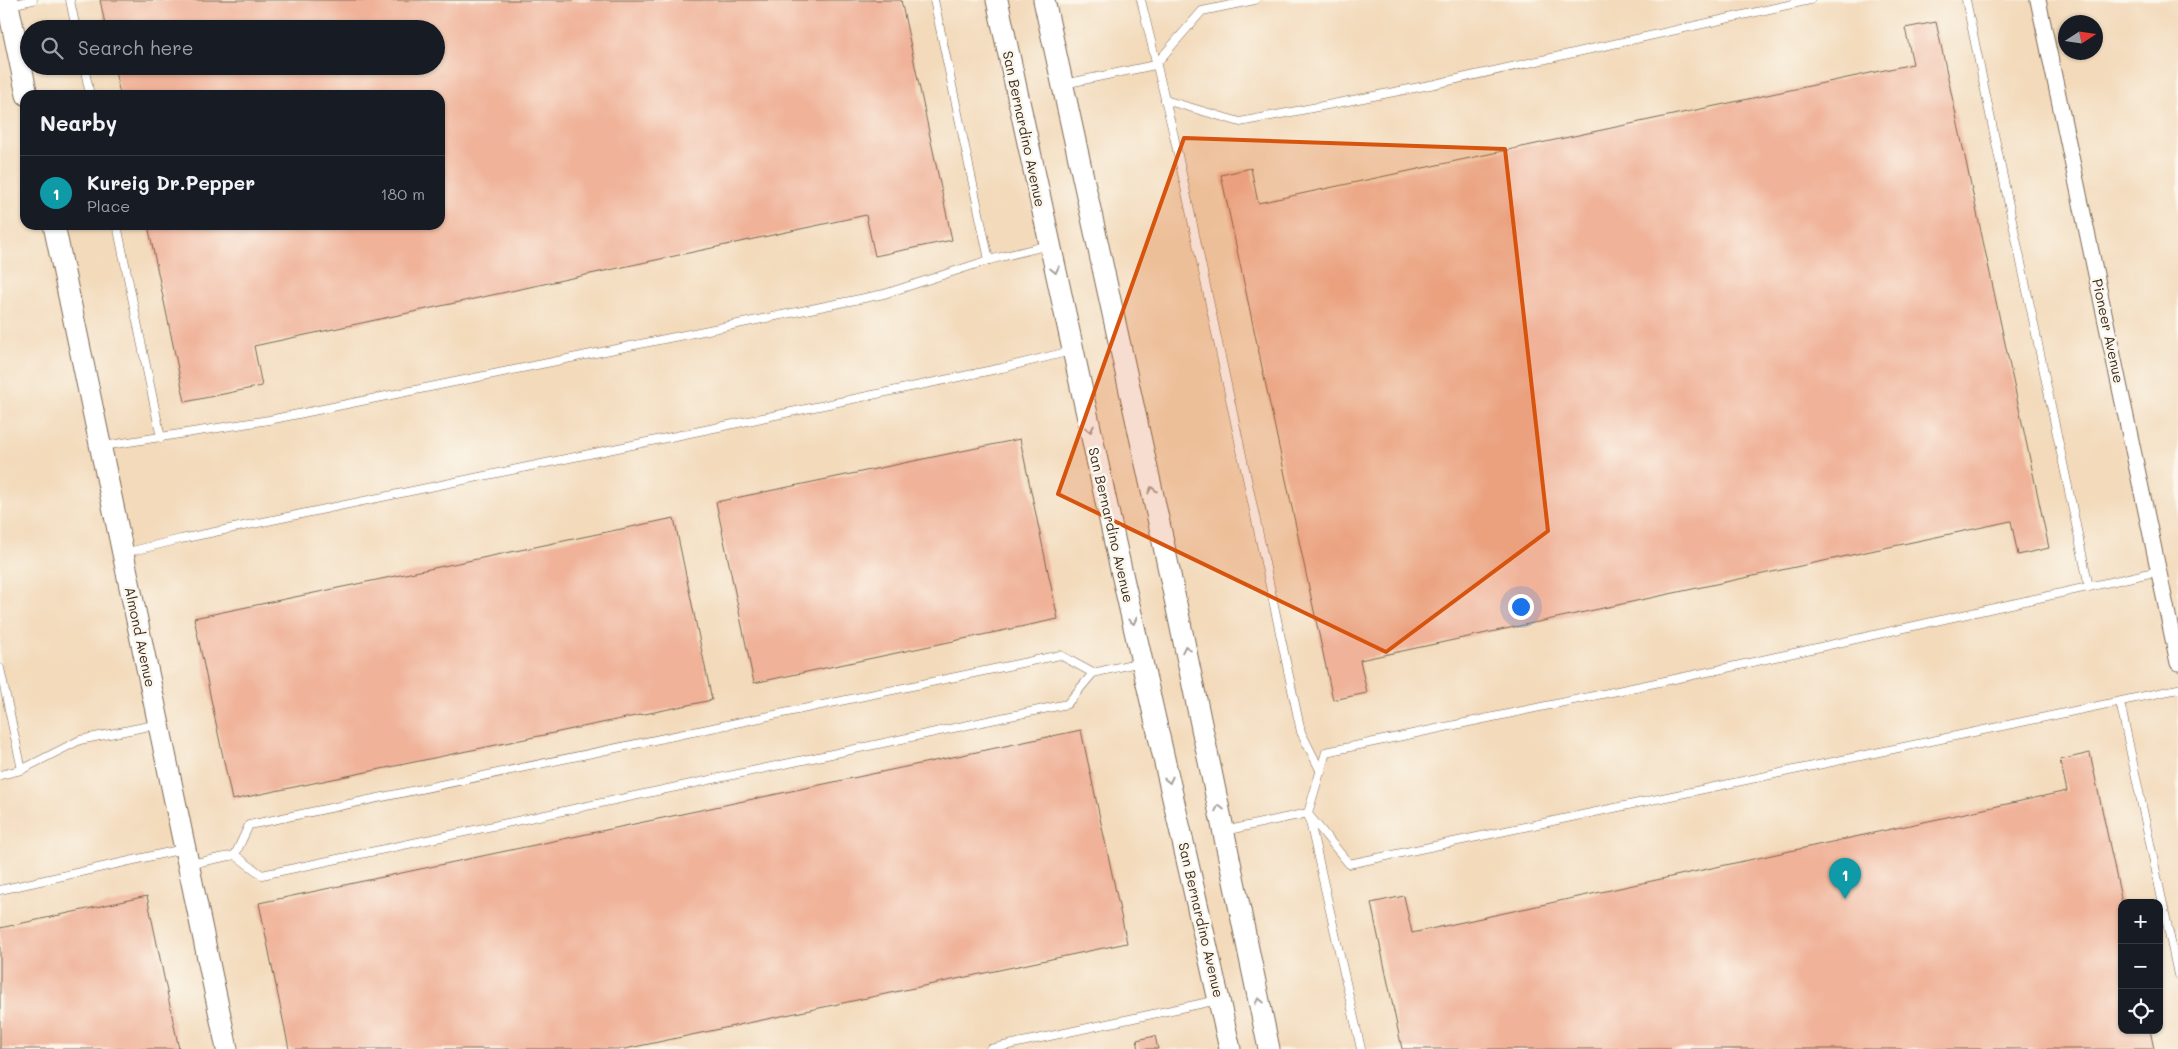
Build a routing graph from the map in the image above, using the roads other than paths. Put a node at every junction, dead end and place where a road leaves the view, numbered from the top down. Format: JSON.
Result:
{"nodes":[{"id":1,"x":33,"y":0,"type":"edge"},
{"id":2,"x":70,"y":0,"type":"edge"},
{"id":3,"x":934,"y":0,"type":"edge"},
{"id":4,"x":997,"y":0,"type":"edge"},
{"id":5,"x":1044,"y":0,"type":"edge"},
{"id":6,"x":1141,"y":0,"type":"edge"},
{"id":7,"x":1255,"y":0,"type":"edge"},
{"id":8,"x":1810,"y":0,"type":"edge"},
{"id":9,"x":1966,"y":0,"type":"edge"},
{"id":10,"x":2038,"y":0,"type":"edge"},
{"id":11,"x":5,"y":5,"type":"edge"},
{"id":12,"x":74,"y":20,"type":"edge"},
{"id":13,"x":1155,"y":65,"type":"junction"},
{"id":14,"x":20,"y":66,"type":"edge"},
{"id":15,"x":22,"y":75,"type":"edge"},
{"id":16,"x":86,"y":75,"type":"edge"},
{"id":17,"x":1062,"y":84,"type":"junction"},
{"id":18,"x":26,"y":90,"type":"edge"},
{"id":19,"x":89,"y":90,"type":"edge"},
{"id":20,"x":1165,"y":100,"type":"junction"},
{"id":21,"x":55,"y":230,"type":"edge"},
{"id":22,"x":117,"y":230,"type":"edge"},
{"id":23,"x":1050,"y":245,"type":"junction"},
{"id":24,"x":989,"y":260,"type":"junction"},
{"id":25,"x":1073,"y":350,"type":"junction"},
{"id":26,"x":161,"y":438,"type":"junction"},
{"id":27,"x":101,"y":447,"type":"junction"},
{"id":28,"x":123,"y":554,"type":"junction"},
{"id":29,"x":2159,"y":571,"type":"junction"},
{"id":30,"x":2089,"y":587,"type":"junction"},
{"id":31,"x":1142,"y":662,"type":"junction"},
{"id":32,"x":2178,"y":663,"type":"edge"},
{"id":33,"x":0,"y":668,"type":"edge"},
{"id":34,"x":1093,"y":672,"type":"junction"},
{"id":35,"x":2178,"y":689,"type":"edge"},
{"id":36,"x":2120,"y":702,"type":"junction"},
{"id":37,"x":159,"y":724,"type":"junction"},
{"id":38,"x":22,"y":770,"type":"junction"},
{"id":39,"x":1320,"y":772,"type":"junction"},
{"id":40,"x":0,"y":775,"type":"edge"},
{"id":41,"x":1308,"y":813,"type":"junction"},
{"id":42,"x":1224,"y":831,"type":"junction"},
{"id":43,"x":235,"y":855,"type":"junction"},
{"id":44,"x":187,"y":857,"type":"junction"},
{"id":45,"x":0,"y":890,"type":"edge"},
{"id":46,"x":2178,"y":975,"type":"edge"},
{"id":47,"x":1219,"y":1000,"type":"junction"},
{"id":48,"x":227,"y":1049,"type":"edge"},
{"id":49,"x":990,"y":1049,"type":"edge"},
{"id":50,"x":1230,"y":1049,"type":"edge"},
{"id":51,"x":1269,"y":1049,"type":"edge"},
{"id":52,"x":1360,"y":1049,"type":"edge"}],
"edges":[{"from":1,"to":11,"type":"lane"},
{"from":2,"to":12,"type":"lane"},
{"from":3,"to":24,"type":"lane"},
{"from":4,"to":23,"type":"main road","name":"San Bernardino Avenue"},
{"from":5,"to":17,"type":"main road"},
{"from":6,"to":13,"type":"lane"},
{"from":7,"to":13,"type":"lane"},
{"from":8,"to":20,"type":"lane"},
{"from":9,"to":30,"type":"lane"},
{"from":10,"to":29,"type":"street","name":"Pioneer Avenue"},
{"from":11,"to":14,"type":"main road"},
{"from":13,"to":17,"type":"lane"},
{"from":13,"to":20,"type":"lane"},
{"from":15,"to":18,"type":"main road"},
{"from":16,"to":19,"type":"lane"},
{"from":42,"to":17,"type":"main road","one_way":true},
{"from":20,"to":39,"type":"lane"},
{"from":21,"to":27,"type":"main road","name":"Almond Avenue"},
{"from":22,"to":26,"type":"lane"},
{"from":23,"to":24,"type":"lane"},
{"from":23,"to":25,"type":"main road","name":"San Bernardino Avenue","one_way":true},
{"from":24,"to":26,"type":"lane"},
{"from":25,"to":28,"type":"lane"},
{"from":25,"to":31,"type":"main road","name":"San Bernardino Avenue","one_way":true},
{"from":26,"to":27,"type":"lane"},
{"from":27,"to":28,"type":"main road","name":"Almond Avenue"},
{"from":28,"to":37,"type":"main road","name":"Almond Avenue"},
{"from":29,"to":30,"type":"lane"},
{"from":29,"to":32,"type":"street","name":"Pioneer Avenue"},
{"from":30,"to":39,"type":"lane"},
{"from":31,"to":34,"type":"lane"},
{"from":31,"to":47,"type":"main road","name":"San Bernardino Avenue","one_way":true},
{"from":33,"to":38,"type":"lane"},
{"from":34,"to":43,"type":"lane"},
{"from":34,"to":43,"type":"lane"},
{"from":35,"to":36,"type":"lane"},
{"from":36,"to":41,"type":"lane"},
{"from":36,"to":46,"type":"lane"},
{"from":37,"to":38,"type":"lane"},
{"from":37,"to":44,"type":"main road","name":"Almond Avenue"},
{"from":38,"to":40,"type":"lane"},
{"from":39,"to":41,"type":"lane"},
{"from":41,"to":42,"type":"lane"},
{"from":41,"to":52,"type":"lane"},
{"from":51,"to":42,"type":"main road","one_way":true},
{"from":43,"to":44,"type":"lane"},
{"from":44,"to":45,"type":"lane"},
{"from":44,"to":48,"type":"main road","name":"Almond Avenue"},
{"from":47,"to":49,"type":"lane"},
{"from":47,"to":50,"type":"main road","name":"San Bernardino Avenue"}]}
